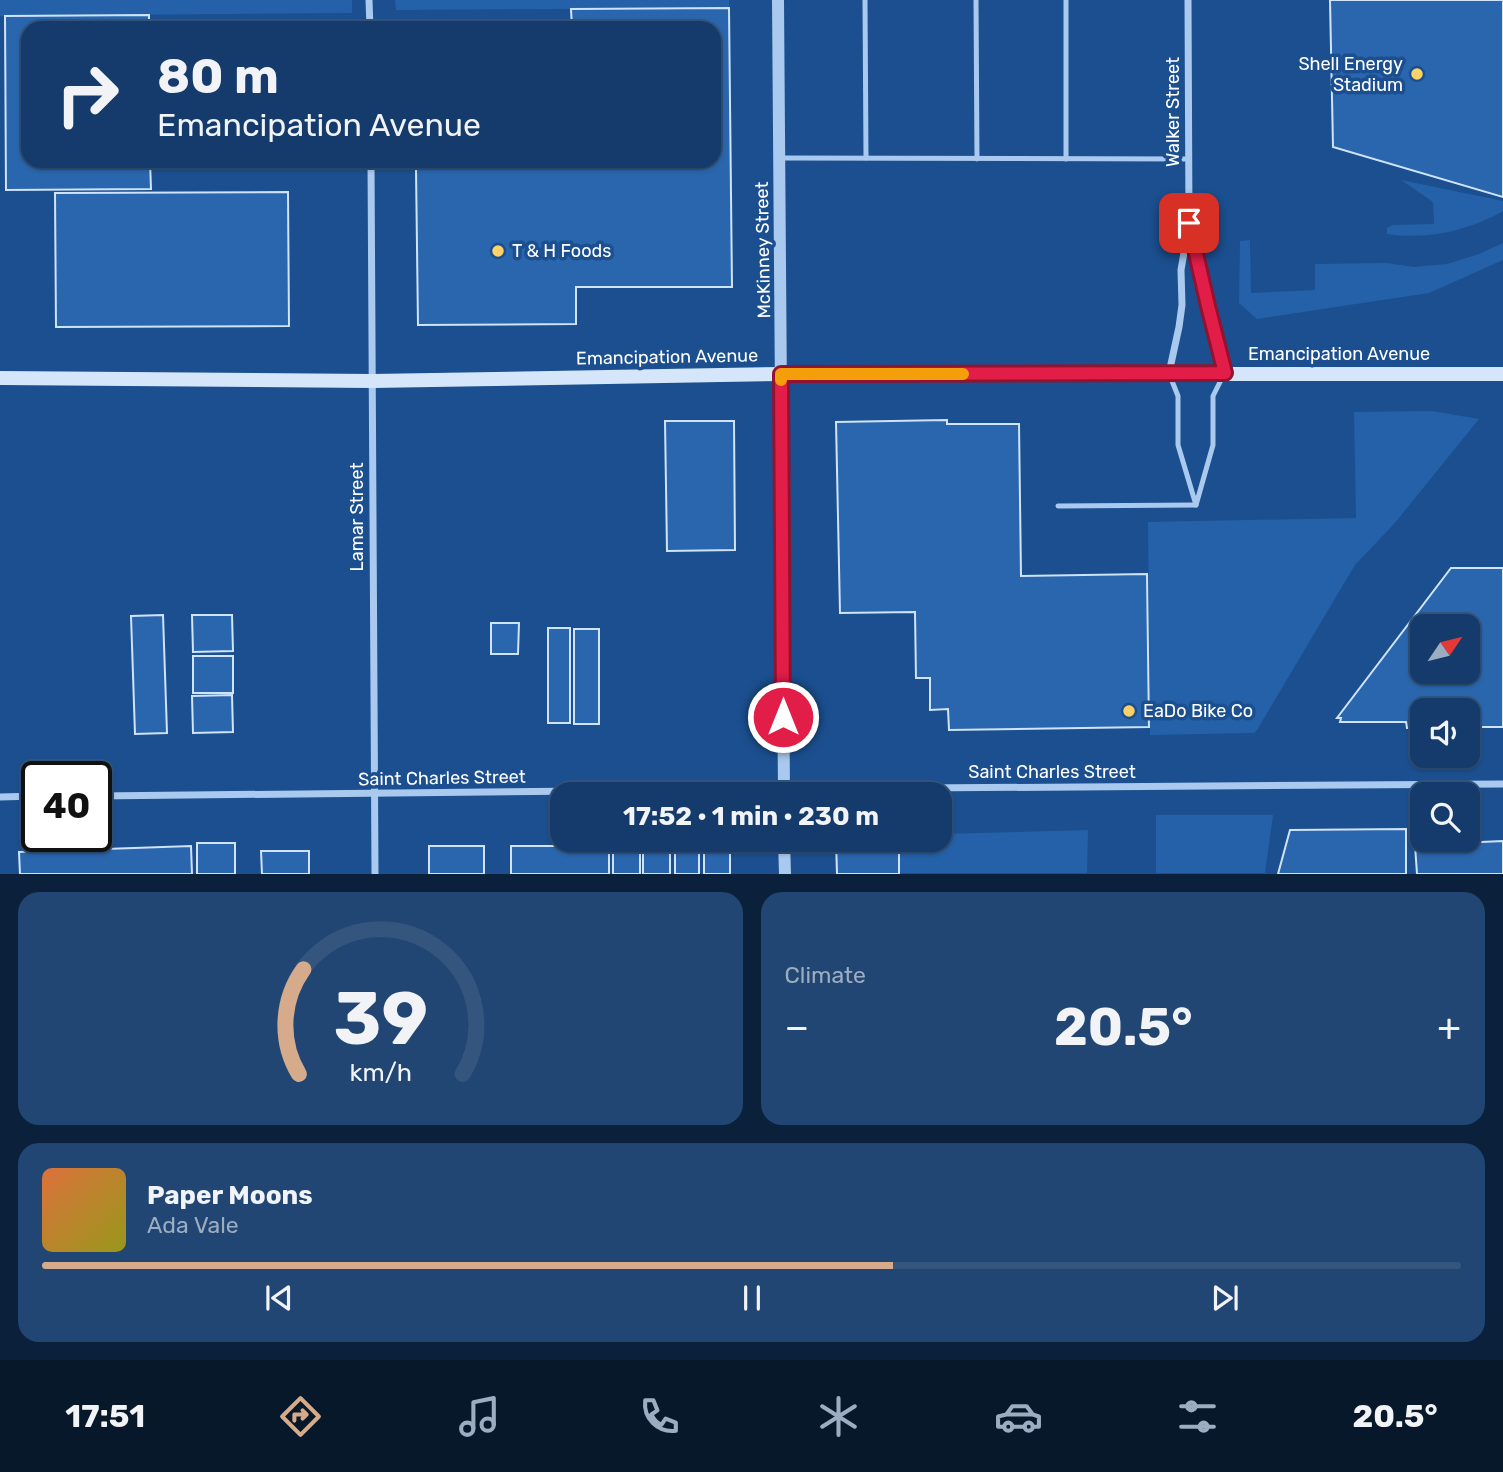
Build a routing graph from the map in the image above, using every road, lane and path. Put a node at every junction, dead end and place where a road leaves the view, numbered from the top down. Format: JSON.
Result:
{"nodes":[{"id":1,"x":369,"y":0,"type":"edge"},
{"id":2,"x":778,"y":0,"type":"edge"},
{"id":3,"x":865,"y":0,"type":"edge"},
{"id":4,"x":976,"y":0,"type":"edge"},
{"id":5,"x":1066,"y":0,"type":"edge"},
{"id":6,"x":1188,"y":0,"type":"edge"},
{"id":7,"x":370,"y":21,"type":"edge"},
{"id":8,"x":779,"y":158,"type":"junction"},
{"id":9,"x":866,"y":158,"type":"junction"},
{"id":10,"x":977,"y":159,"type":"junction"},
{"id":11,"x":1066,"y":159,"type":"junction"},
{"id":12,"x":1188,"y":159,"type":"junction"},
{"id":13,"x":370,"y":168,"type":"edge"},
{"id":14,"x":1189,"y":223,"type":"junction"},
{"id":15,"x":1169,"y":373,"type":"junction"},
{"id":16,"x":1225,"y":373,"type":"junction"},
{"id":17,"x":781,"y":374,"type":"junction"},
{"id":18,"x":1503,"y":374,"type":"edge"},
{"id":19,"x":0,"y":378,"type":"edge"},
{"id":20,"x":372,"y":382,"type":"junction"},
{"id":21,"x":1196,"y":505,"type":"junction"},
{"id":22,"x":1059,"y":506,"type":"dead end"},
{"id":23,"x":784,"y":782,"type":"edge"},
{"id":24,"x":1503,"y":784,"type":"edge"},
{"id":25,"x":952,"y":790,"type":"edge"},
{"id":26,"x":550,"y":793,"type":"edge"},
{"id":27,"x":374,"y":794,"type":"junction"},
{"id":28,"x":21,"y":796,"type":"edge"},
{"id":29,"x":112,"y":796,"type":"edge"},
{"id":30,"x":0,"y":797,"type":"edge"},
{"id":31,"x":784,"y":852,"type":"edge"},
{"id":32,"x":374,"y":873,"type":"edge"},
{"id":33,"x":785,"y":873,"type":"edge"}],
"edges":[{"from":1,"to":7,"type":"street"},
{"from":2,"to":8,"type":"street","name":"McKinney Street"},
{"from":3,"to":9,"type":"lane"},
{"from":4,"to":10,"type":"lane"},
{"from":5,"to":11,"type":"lane"},
{"from":6,"to":12,"type":"street","name":"Walker Street"},
{"from":8,"to":9,"type":"lane"},
{"from":8,"to":17,"type":"street","name":"McKinney Street"},
{"from":9,"to":10,"type":"lane"},
{"from":10,"to":11,"type":"lane"},
{"from":11,"to":12,"type":"lane"},
{"from":12,"to":14,"type":"street","name":"Walker Street"},
{"from":13,"to":20,"type":"street","name":"Lamar Street"},
{"from":14,"to":15,"type":"street","name":"Walker Street"},
{"from":14,"to":16,"type":"street","name":"Walker Street"},
{"from":15,"to":16,"type":"main road","name":"Emancipation Avenue"},
{"from":15,"to":17,"type":"main road","name":"Emancipation Avenue"},
{"from":15,"to":21,"type":"lane"},
{"from":16,"to":18,"type":"main road","name":"Emancipation Avenue"},
{"from":16,"to":21,"type":"lane"},
{"from":17,"to":20,"type":"main road","name":"Emancipation Avenue"},
{"from":17,"to":23,"type":"street","name":"McKinney Street"},
{"from":19,"to":20,"type":"main road","name":"Emancipation Avenue"},
{"from":20,"to":27,"type":"street","name":"Lamar Street"},
{"from":21,"to":22,"type":"lane"},
{"from":24,"to":25,"type":"street","name":"Saint Charles Street"},
{"from":26,"to":27,"type":"street","name":"Saint Charles Street"},
{"from":27,"to":29,"type":"street","name":"Saint Charles Street"},
{"from":27,"to":32,"type":"street","name":"Lamar Street"},
{"from":28,"to":30,"type":"street"},
{"from":31,"to":33,"type":"street"}]}
